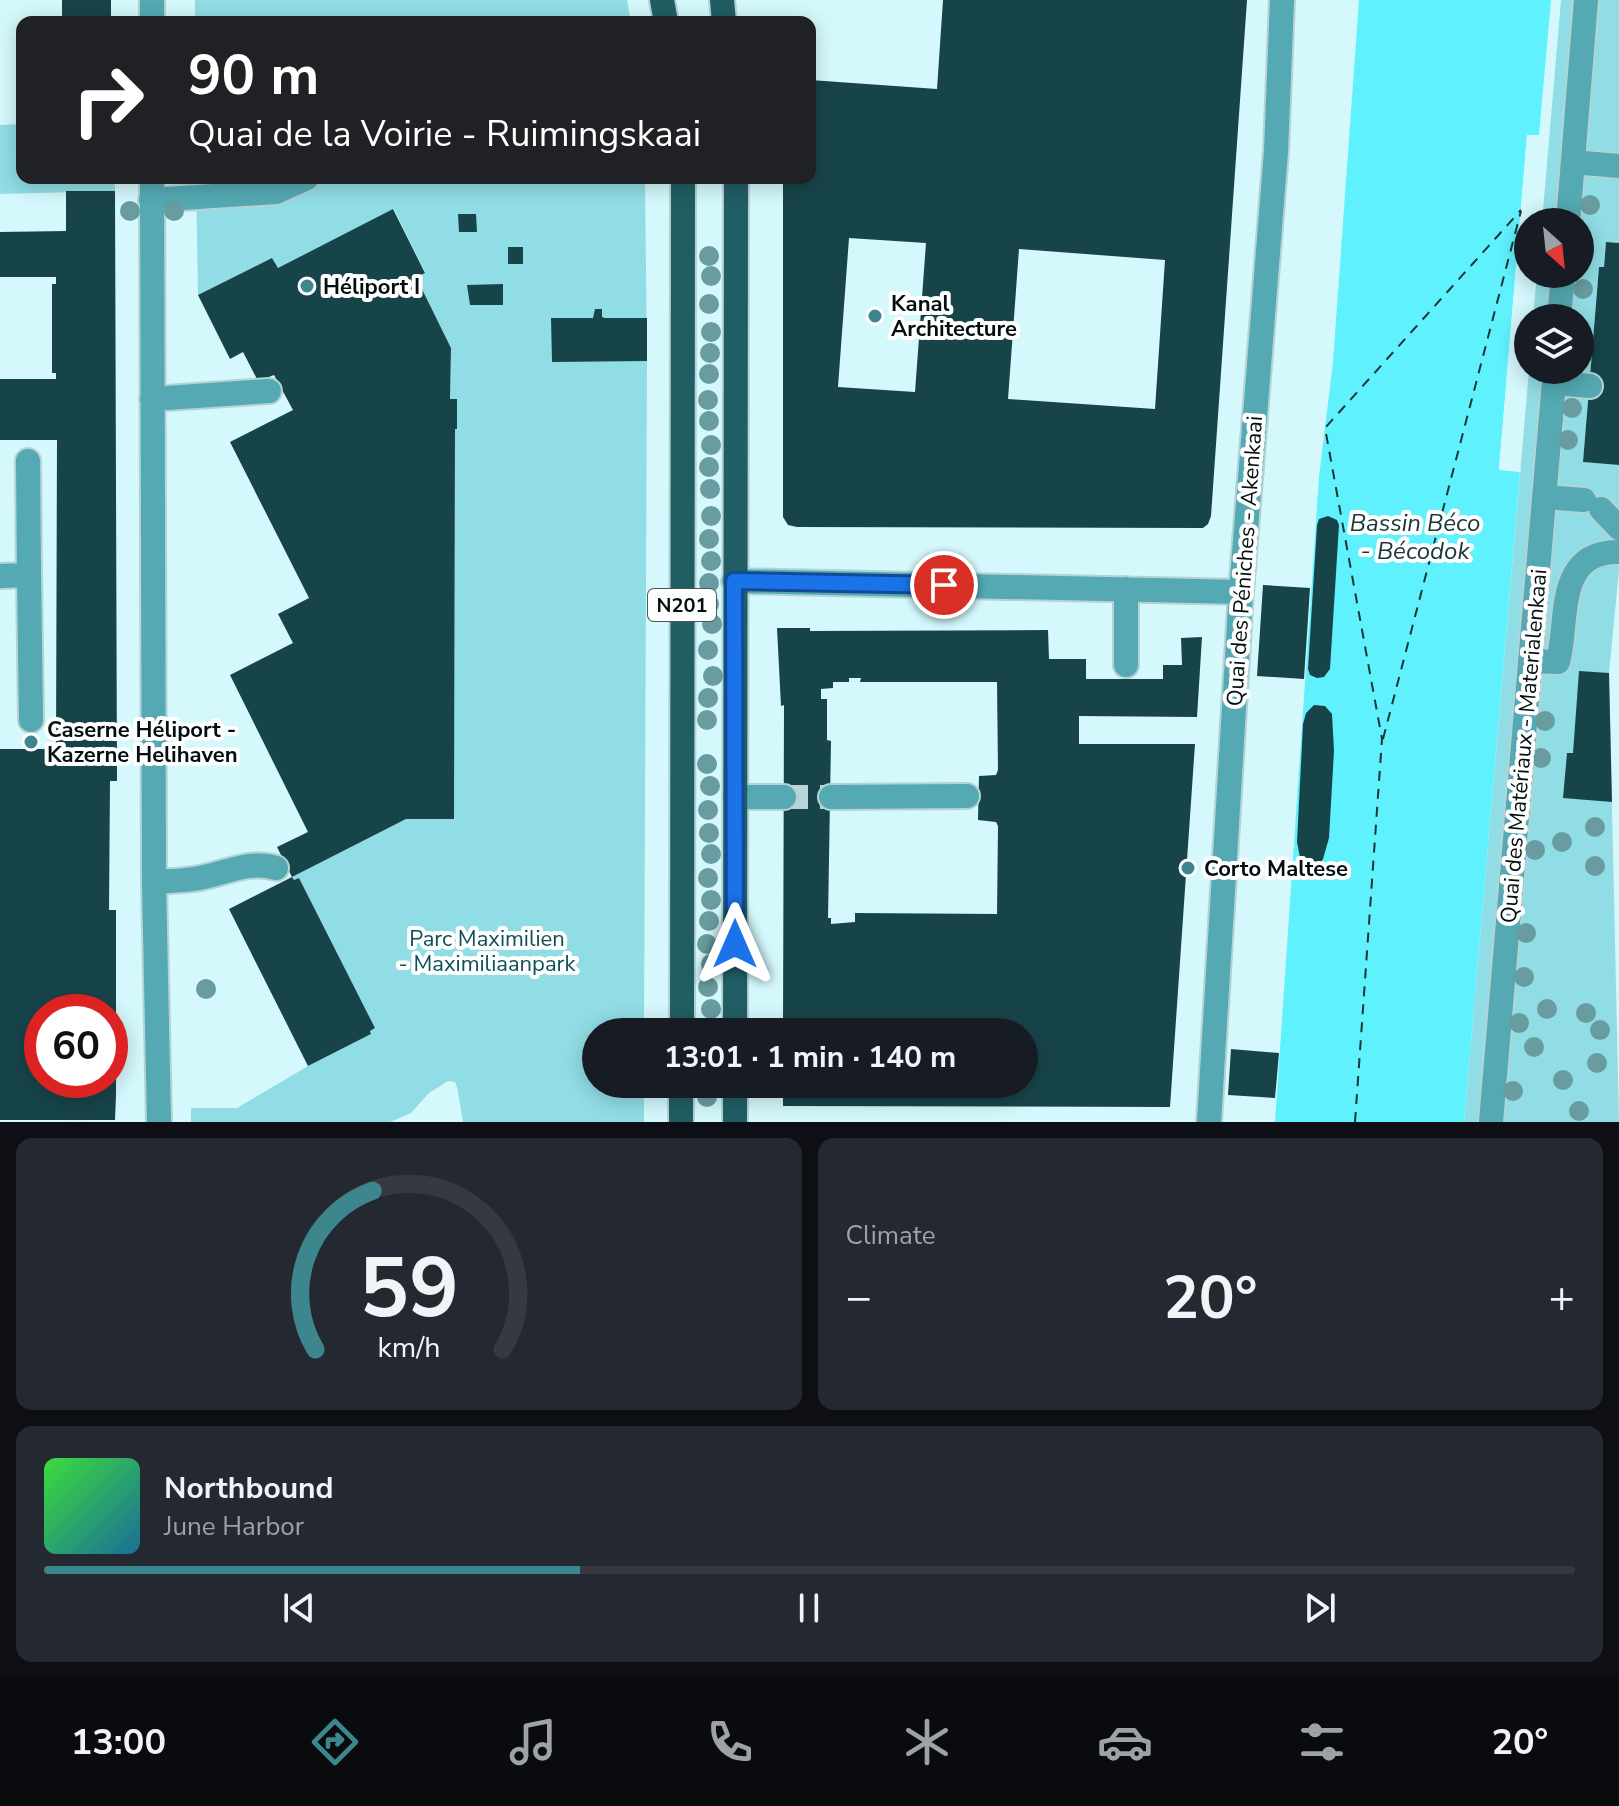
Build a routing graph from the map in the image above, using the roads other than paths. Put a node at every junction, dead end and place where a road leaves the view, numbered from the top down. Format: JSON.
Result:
{"nodes":[{"id":1,"x":1282,"y":0,"type":"edge"},
{"id":2,"x":1586,"y":0,"type":"edge"},
{"id":3,"x":1573,"y":162,"type":"junction"},
{"id":4,"x":1619,"y":166,"type":"edge"},
{"id":5,"x":294,"y":184,"type":"edge"},
{"id":6,"x":683,"y":184,"type":"edge"},
{"id":7,"x":736,"y":184,"type":"edge"},
{"id":8,"x":152,"y":189,"type":"edge"},
{"id":9,"x":1569,"y":208,"type":"edge"},
{"id":10,"x":1553,"y":384,"type":"edge"},
{"id":11,"x":1583,"y":384,"type":"edge"},
{"id":12,"x":1590,"y":386,"type":"dead end"},
{"id":13,"x":269,"y":391,"type":"dead end"},
{"id":14,"x":152,"y":399,"type":"junction"},
{"id":15,"x":28,"y":461,"type":"dead end"},
{"id":16,"x":1544,"y":497,"type":"junction"},
{"id":17,"x":1619,"y":528,"type":"edge"},
{"id":18,"x":1619,"y":552,"type":"edge"},
{"id":19,"x":29,"y":575,"type":"junction"},
{"id":20,"x":0,"y":576,"type":"edge"},
{"id":21,"x":734,"y":581,"type":"junction"},
{"id":22,"x":1126,"y":589,"type":"junction"},
{"id":23,"x":1241,"y":592,"type":"junction"},
{"id":24,"x":1530,"y":661,"type":"junction"},
{"id":25,"x":1126,"y":665,"type":"dead end"},
{"id":26,"x":31,"y":720,"type":"dead end"},
{"id":27,"x":967,"y":796,"type":"dead end"},
{"id":28,"x":735,"y":797,"type":"junction"},
{"id":29,"x":784,"y":797,"type":"tunnel mouth"},
{"id":30,"x":831,"y":797,"type":"tunnel mouth"},
{"id":31,"x":276,"y":868,"type":"dead end"},
{"id":32,"x":154,"y":882,"type":"junction"},
{"id":33,"x":682,"y":1018,"type":"edge"},
{"id":34,"x":735,"y":1018,"type":"edge"},
{"id":35,"x":681,"y":1098,"type":"edge"},
{"id":36,"x":735,"y":1098,"type":"edge"},
{"id":37,"x":159,"y":1122,"type":"edge"},
{"id":38,"x":681,"y":1122,"type":"edge"},
{"id":39,"x":735,"y":1122,"type":"edge"},
{"id":40,"x":1209,"y":1122,"type":"edge"},
{"id":41,"x":1491,"y":1122,"type":"edge"}],
"edges":[{"from":1,"to":23,"type":"street","name":"Quai des Péniches - Akenkaai"},
{"from":2,"to":3,"type":"street"},
{"from":3,"to":4,"type":"street"},
{"from":3,"to":9,"type":"street"},
{"from":5,"to":8,"type":"street"},
{"from":6,"to":33,"type":"main road","number":"N201"},
{"from":7,"to":21,"type":"main road","number":"N201"},
{"from":8,"to":14,"type":"street"},
{"from":10,"to":16,"type":"street","name":"Quai des Matériaux - Materialenkaai"},
{"from":11,"to":12,"type":"street"},
{"from":13,"to":14,"type":"street"},
{"from":14,"to":32,"type":"street"},
{"from":15,"to":19,"type":"street"},
{"from":16,"to":17,"type":"street"},
{"from":16,"to":24,"type":"street","name":"Quai des Matériaux - Materialenkaai"},
{"from":18,"to":24,"type":"street"},
{"from":19,"to":20,"type":"street"},
{"from":19,"to":26,"type":"street"},
{"from":21,"to":22,"type":"street"},
{"from":21,"to":28,"type":"main road","number":"N201"},
{"from":22,"to":23,"type":"street"},
{"from":22,"to":25,"type":"street"},
{"from":23,"to":40,"type":"street","name":"Quai des Péniches - Akenkaai"},
{"from":24,"to":41,"type":"street","name":"Quai des Matériaux - Materialenkaai"},
{"from":27,"to":30,"type":"street"},
{"from":28,"to":29,"type":"street"},
{"from":28,"to":34,"type":"main road","number":"N201"},
{"from":31,"to":32,"type":"street"},
{"from":32,"to":37,"type":"street"},
{"from":35,"to":38,"type":"main road"},
{"from":36,"to":39,"type":"main road"}]}
